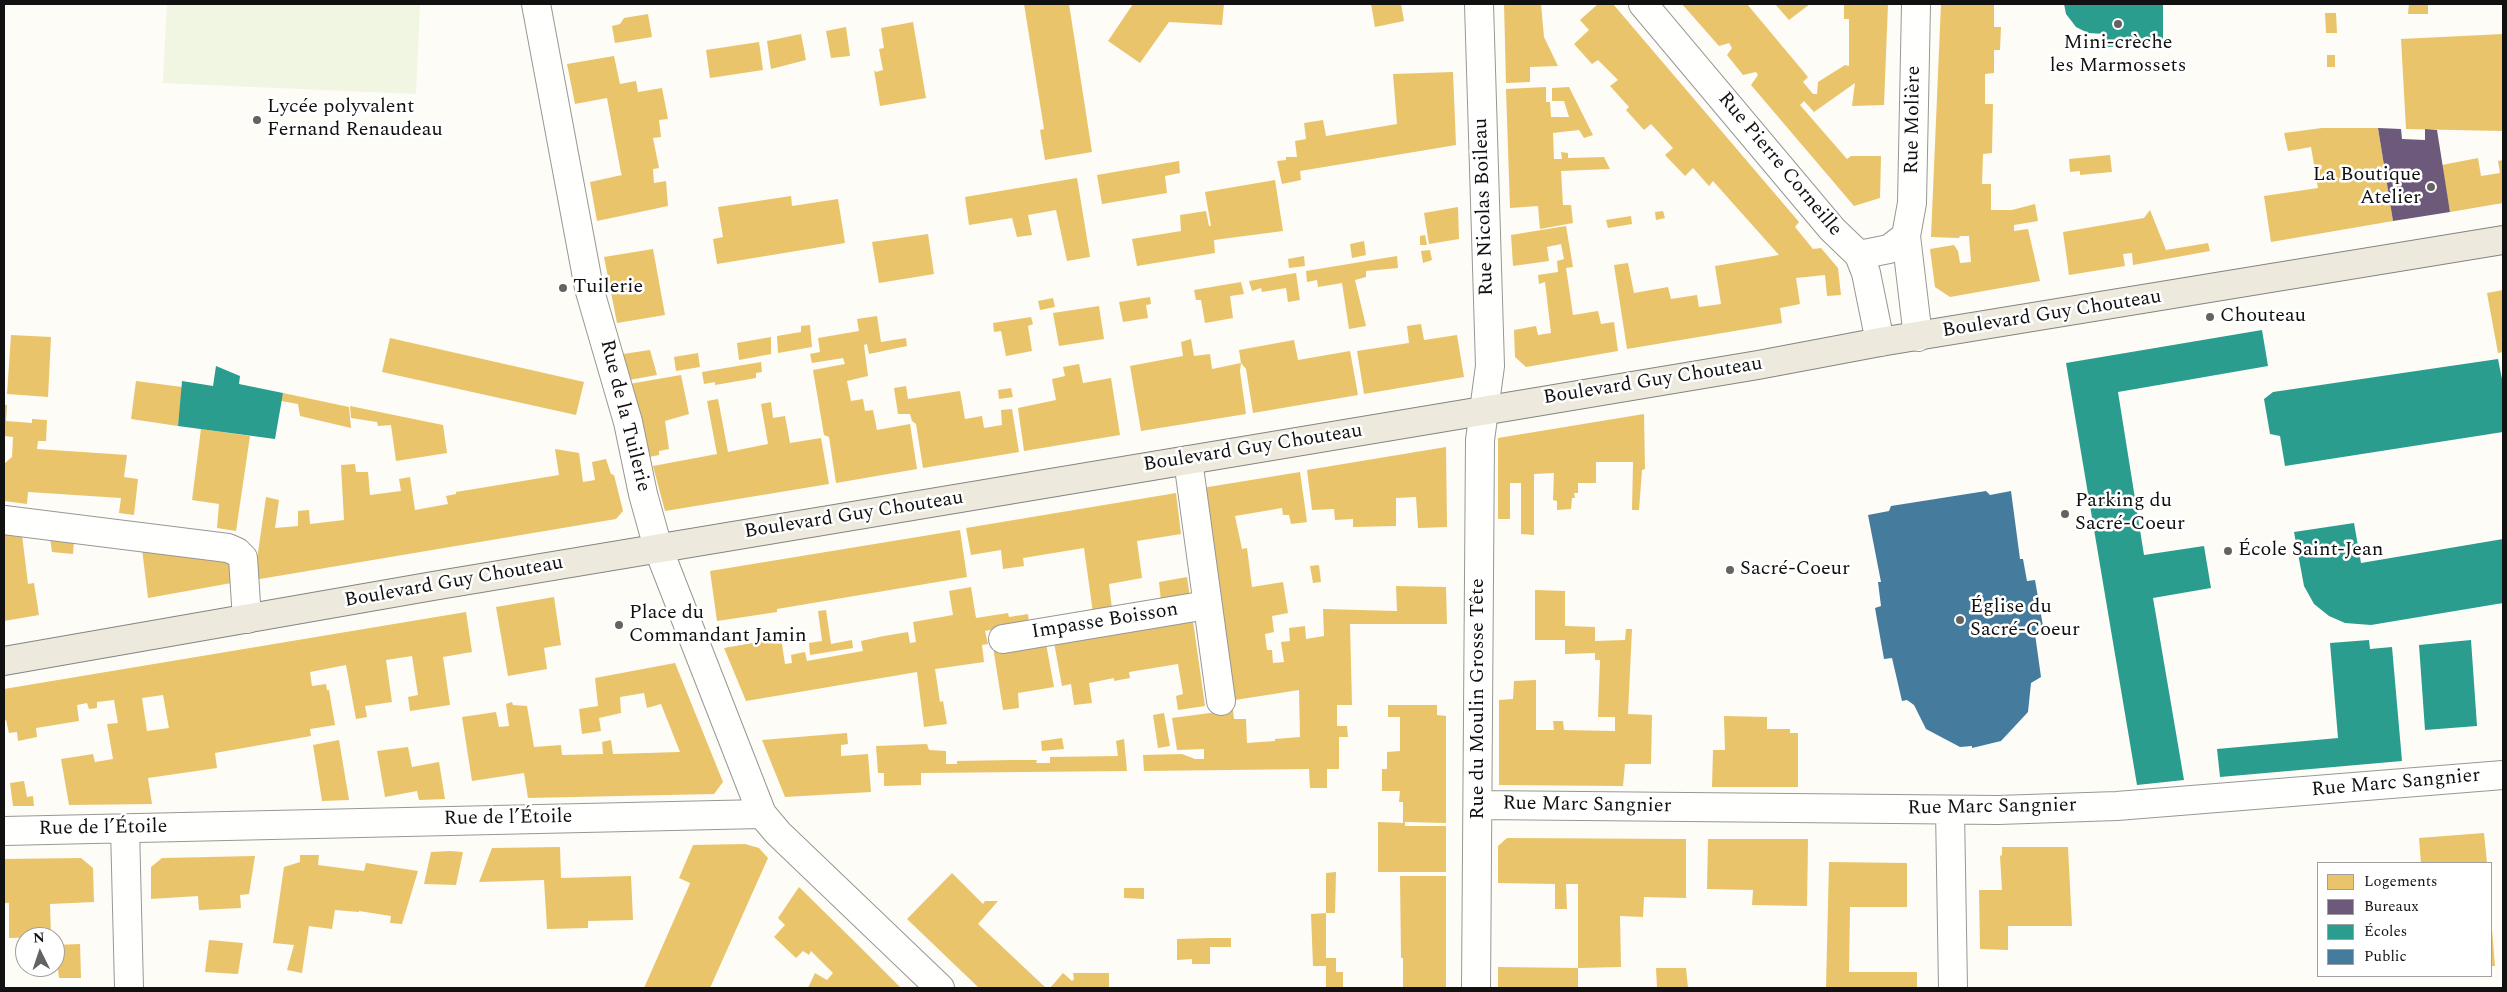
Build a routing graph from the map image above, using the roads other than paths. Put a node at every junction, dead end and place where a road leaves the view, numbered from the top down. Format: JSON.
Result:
{"nodes":[{"id":1,"x":536,"y":4,"type":"edge"},
{"id":2,"x":1479,"y":4,"type":"edge"},
{"id":3,"x":1643,"y":4,"type":"edge"},
{"id":4,"x":1916,"y":4,"type":"edge"},
{"id":5,"x":1906,"y":236,"type":"junction"},
{"id":6,"x":2503,"y":240,"type":"edge"},
{"id":7,"x":1859,"y":255,"type":"junction"},
{"id":8,"x":1918,"y":337,"type":"junction"},
{"id":9,"x":1880,"y":342,"type":"junction"},
{"id":10,"x":1483,"y":410,"type":"junction"},
{"id":11,"x":1188,"y":460,"type":"junction"},
{"id":12,"x":4,"y":520,"type":"edge"},
{"id":13,"x":658,"y":548,"type":"junction"},
{"id":14,"x":1206,"y":605,"type":"junction"},
{"id":15,"x":247,"y":619,"type":"junction"},
{"id":16,"x":1004,"y":638,"type":"dead end"},
{"id":17,"x":4,"y":661,"type":"edge"},
{"id":18,"x":1221,"y":701,"type":"dead end"},
{"id":19,"x":2503,"y":775,"type":"edge"},
{"id":20,"x":1479,"y":805,"type":"junction"},
{"id":21,"x":1950,"y":810,"type":"junction"},
{"id":22,"x":762,"y":814,"type":"junction"},
{"id":23,"x":125,"y":828,"type":"junction"},
{"id":24,"x":4,"y":831,"type":"edge"},
{"id":25,"x":128,"y":988,"type":"edge"},
{"id":26,"x":940,"y":988,"type":"edge"},
{"id":27,"x":1476,"y":988,"type":"edge"},
{"id":28,"x":1953,"y":988,"type":"edge"}],
"edges":[{"from":1,"to":13,"type":"street","name":"Rue de la Tuilerie"},
{"from":2,"to":10,"type":"street","name":"Rue Nicolas Boileau"},
{"from":3,"to":7,"type":"street","name":"Rue Pierre Corneille"},
{"from":4,"to":5,"type":"street","name":"Rue Molière"},
{"from":5,"to":7,"type":"street"},
{"from":5,"to":8,"type":"street","name":"Rue Molière"},
{"from":6,"to":8,"type":"main road","name":"Boulevard Guy Chouteau"},
{"from":7,"to":9,"type":"street","name":"Rue Pierre Corneille"},
{"from":8,"to":9,"type":"main road","name":"Boulevard Guy Chouteau"},
{"from":9,"to":10,"type":"main road","name":"Boulevard Guy Chouteau"},
{"from":10,"to":11,"type":"main road","name":"Boulevard Guy Chouteau"},
{"from":10,"to":20,"type":"street","name":"Rue du Moulin Grosse Tête"},
{"from":11,"to":13,"type":"main road","name":"Boulevard Guy Chouteau"},
{"from":11,"to":14,"type":"street","name":"Impasse Boisson"},
{"from":12,"to":15,"type":"street"},
{"from":13,"to":15,"type":"main road","name":"Boulevard Guy Chouteau"},
{"from":13,"to":22,"type":"street","name":"Rue de la Tuilerie"},
{"from":14,"to":16,"type":"street","name":"Impasse Boisson"},
{"from":14,"to":18,"type":"street","name":"Impasse Boisson"},
{"from":15,"to":17,"type":"main road","name":"Boulevard Guy Chouteau"},
{"from":19,"to":21,"type":"street","name":"Rue Marc Sangnier"},
{"from":20,"to":21,"type":"street","name":"Rue Marc Sangnier"},
{"from":20,"to":27,"type":"street","name":"Rue du Moulin Grosse Tête"},
{"from":21,"to":28,"type":"street"},
{"from":22,"to":23,"type":"street","name":"Rue de l’Étoile"},
{"from":22,"to":26,"type":"street"},
{"from":23,"to":24,"type":"street","name":"Rue de l’Étoile"},
{"from":23,"to":25,"type":"street"}]}
